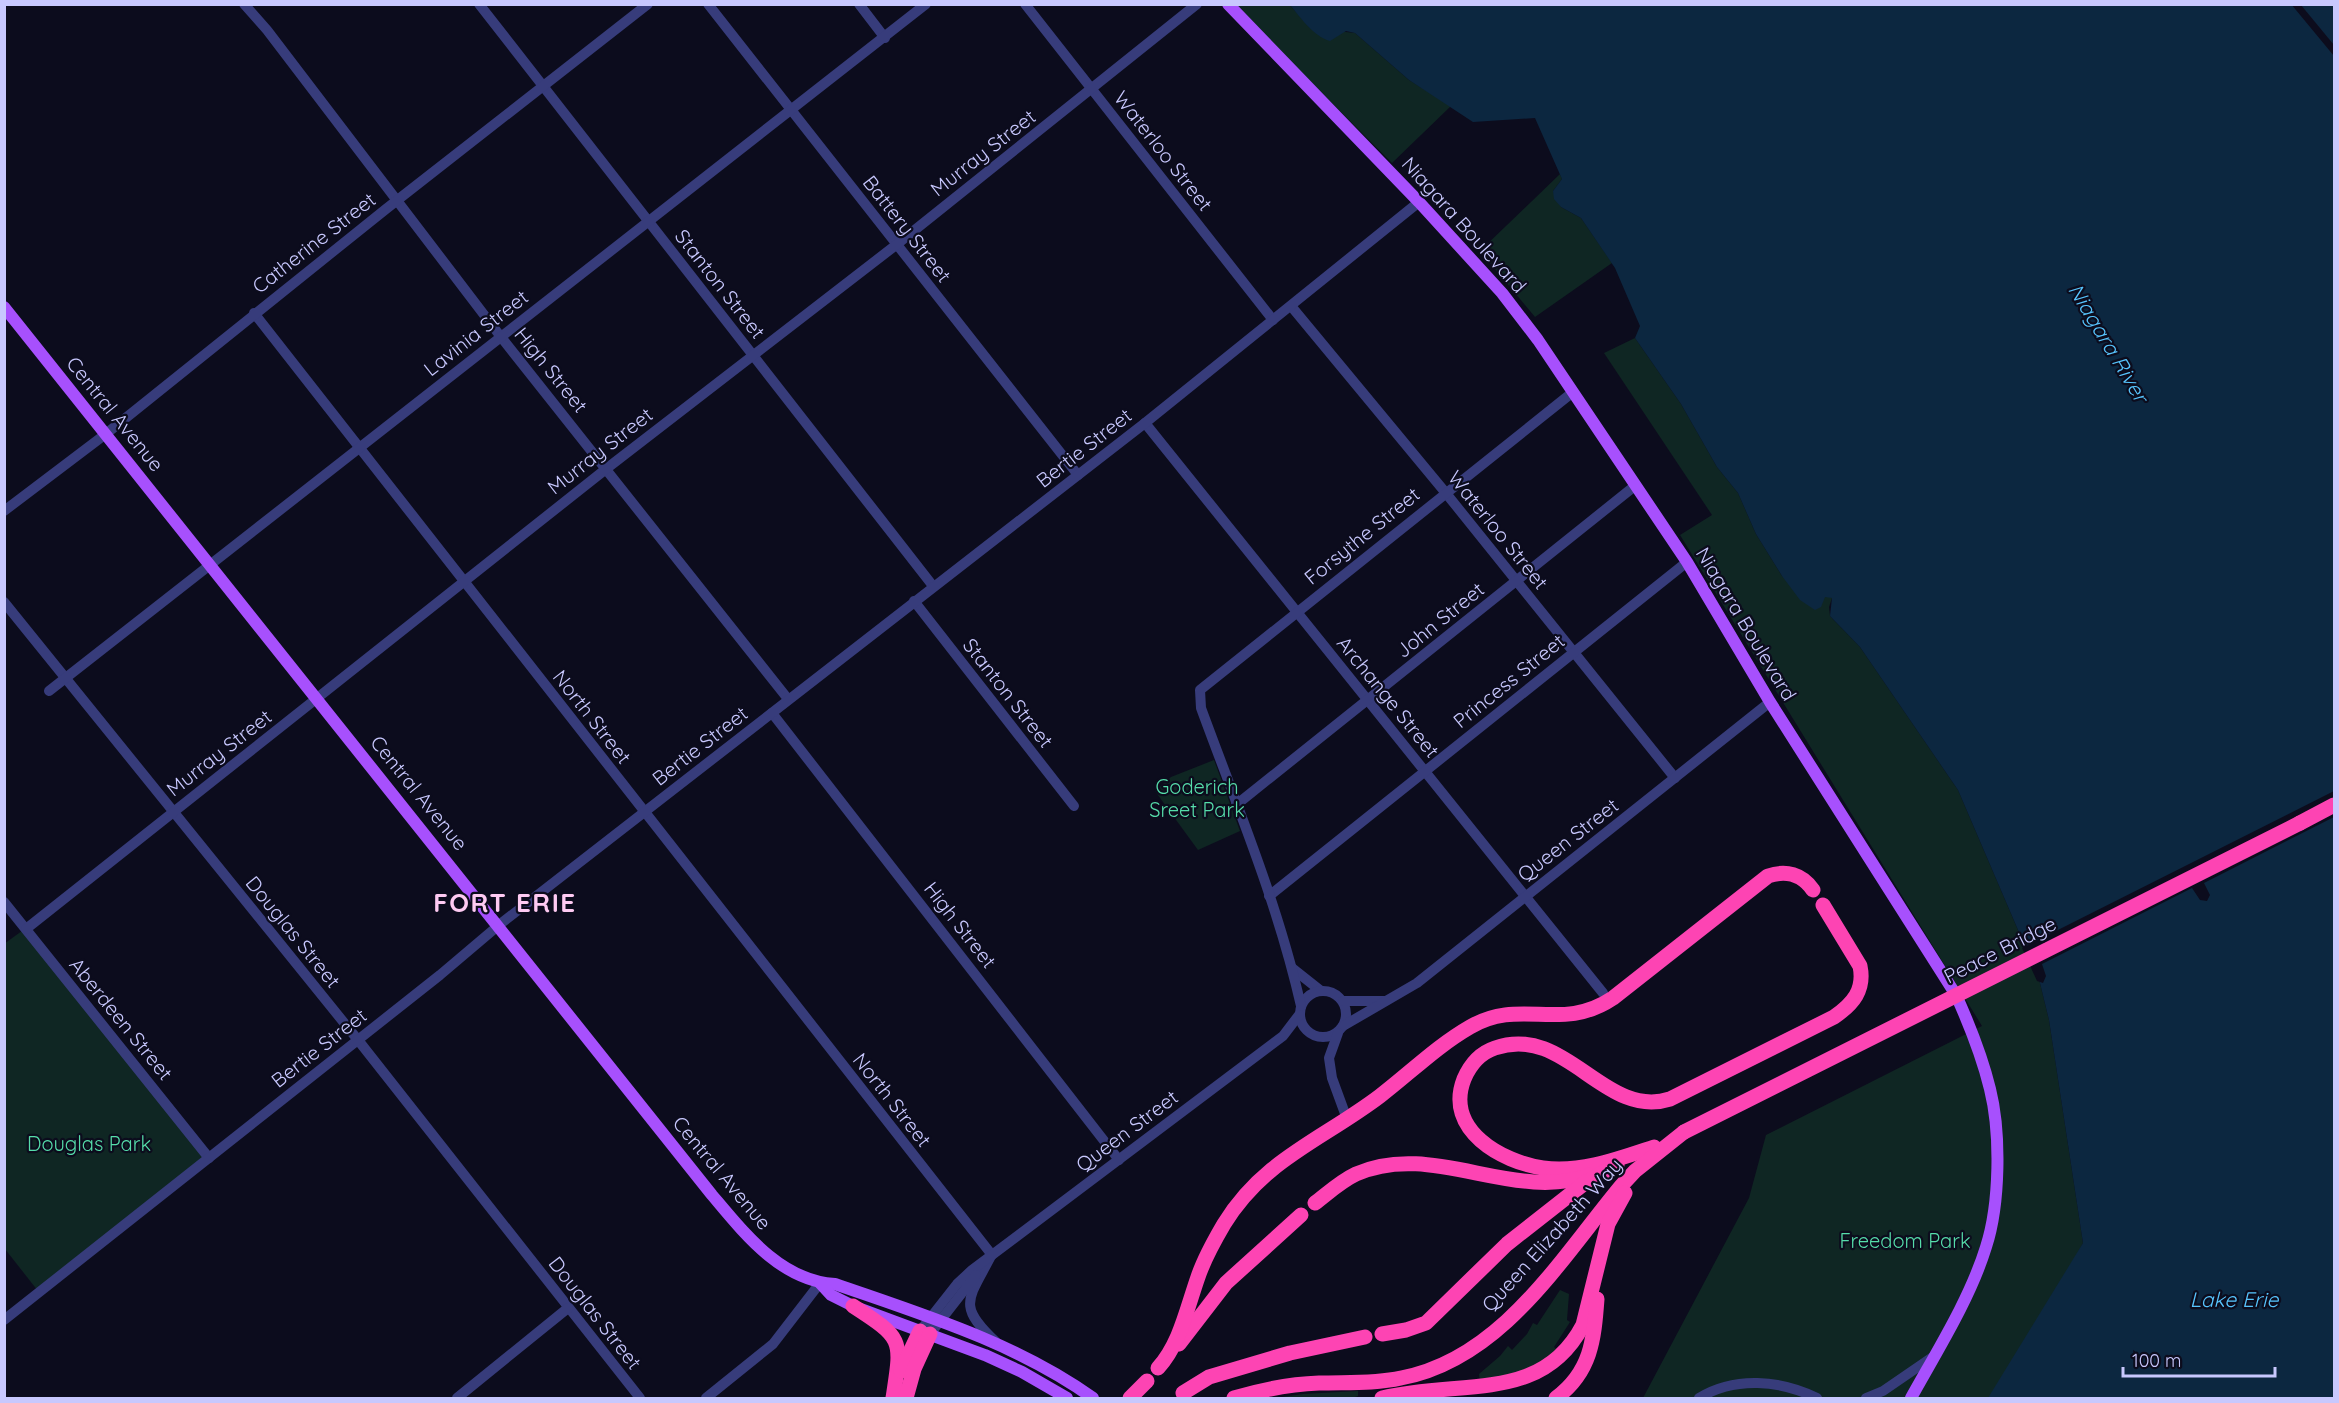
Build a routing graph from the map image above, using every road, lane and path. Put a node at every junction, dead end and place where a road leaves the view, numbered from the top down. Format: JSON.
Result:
{"nodes":[{"id":1,"x":244,"y":4,"type":"edge"},
{"id":2,"x":479,"y":4,"type":"edge"},
{"id":3,"x":648,"y":4,"type":"edge"},
{"id":4,"x":708,"y":4,"type":"edge"},
{"id":5,"x":859,"y":4,"type":"edge"},
{"id":6,"x":926,"y":4,"type":"edge"},
{"id":7,"x":1025,"y":4,"type":"edge"},
{"id":8,"x":1197,"y":4,"type":"edge"},
{"id":9,"x":1228,"y":4,"type":"edge"},
{"id":10,"x":885,"y":38,"type":"junction"},
{"id":11,"x":542,"y":87,"type":"junction"},
{"id":12,"x":1092,"y":90,"type":"junction"},
{"id":13,"x":791,"y":111,"type":"junction"},
{"id":14,"x":397,"y":200,"type":"junction"},
{"id":15,"x":1419,"y":202,"type":"junction"},
{"id":16,"x":648,"y":221,"type":"junction"},
{"id":17,"x":896,"y":244,"type":"junction"},
{"id":18,"x":1291,"y":306,"type":"junction"},
{"id":19,"x":4,"y":307,"type":"edge"},
{"id":20,"x":254,"y":313,"type":"junction"},
{"id":21,"x":1273,"y":320,"type":"junction"},
{"id":22,"x":501,"y":337,"type":"junction"},
{"id":23,"x":753,"y":355,"type":"junction"},
{"id":24,"x":1573,"y":392,"type":"junction"},
{"id":25,"x":1145,"y":423,"type":"junction"},
{"id":26,"x":106,"y":433,"type":"junction"},
{"id":27,"x":358,"y":448,"type":"junction"},
{"id":28,"x":606,"y":469,"type":"junction"},
{"id":29,"x":1078,"y":475,"type":"junction"},
{"id":30,"x":1636,"y":484,"type":"junction"},
{"id":31,"x":1445,"y":492,"type":"junction"},
{"id":32,"x":4,"y":511,"type":"edge"},
{"id":33,"x":1687,"y":562,"type":"junction"},
{"id":34,"x":211,"y":565,"type":"junction"},
{"id":35,"x":1516,"y":581,"type":"junction"},
{"id":36,"x":464,"y":582,"type":"junction"},
{"id":37,"x":933,"y":586,"type":"junction"},
{"id":38,"x":914,"y":601,"type":"junction"},
{"id":39,"x":4,"y":602,"type":"edge"},
{"id":40,"x":1297,"y":612,"type":"junction"},
{"id":41,"x":1574,"y":652,"type":"junction"},
{"id":42,"x":67,"y":677,"type":"junction"},
{"id":43,"x":49,"y":691,"type":"dead end"},
{"id":44,"x":317,"y":698,"type":"junction"},
{"id":45,"x":788,"y":699,"type":"junction"},
{"id":46,"x":1368,"y":701,"type":"junction"},
{"id":47,"x":1770,"y":702,"type":"junction"},
{"id":48,"x":772,"y":713,"type":"junction"},
{"id":49,"x":1425,"y":772,"type":"junction"},
{"id":50,"x":1675,"y":778,"type":"junction"},
{"id":51,"x":1236,"y":805,"type":"junction"},
{"id":52,"x":2334,"y":805,"type":"edge"},
{"id":53,"x":1074,"y":806,"type":"dead end"},
{"id":54,"x":173,"y":813,"type":"junction"},
{"id":55,"x":644,"y":813,"type":"junction"},
{"id":56,"x":1813,"y":890,"type":"dead end"},
{"id":57,"x":1269,"y":896,"type":"junction"},
{"id":58,"x":1525,"y":896,"type":"junction"},
{"id":59,"x":4,"y":902,"type":"edge"},
{"id":60,"x":1823,"y":905,"type":"dead end"},
{"id":61,"x":499,"y":925,"type":"junction"},
{"id":62,"x":26,"y":929,"type":"junction"},
{"id":63,"x":1292,"y":968,"type":"junction"},
{"id":64,"x":1321,"y":991,"type":"junction"},
{"id":65,"x":1603,"y":993,"type":"dead end"},
{"id":66,"x":1385,"y":1001,"type":"junction"},
{"id":67,"x":1343,"y":1002,"type":"junction"},
{"id":68,"x":1300,"y":1010,"type":"junction"},
{"id":69,"x":1341,"y":1029,"type":"junction"},
{"id":70,"x":1283,"y":1036,"type":"junction"},
{"id":71,"x":1315,"y":1037,"type":"junction"},
{"id":72,"x":358,"y":1040,"type":"junction"},
{"id":73,"x":1329,"y":1058,"type":"junction"},
{"id":74,"x":1347,"y":1119,"type":"junction"},
{"id":75,"x":1684,"y":1132,"type":"joint"},
{"id":76,"x":1653,"y":1152,"type":"junction"},
{"id":77,"x":209,"y":1158,"type":"junction"},
{"id":78,"x":1119,"y":1160,"type":"junction"},
{"id":79,"x":1616,"y":1166,"type":"junction"},
{"id":80,"x":1315,"y":1203,"type":"dead end"},
{"id":81,"x":1301,"y":1215,"type":"dead end"},
{"id":82,"x":1601,"y":1254,"type":"junction"},
{"id":83,"x":992,"y":1255,"type":"junction"},
{"id":84,"x":820,"y":1283,"type":"junction"},
{"id":85,"x":1534,"y":1291,"type":"junction"},
{"id":86,"x":853,"y":1306,"type":"junction"},
{"id":87,"x":568,"y":1308,"type":"junction"},
{"id":88,"x":4,"y":1320,"type":"edge"},
{"id":89,"x":930,"y":1325,"type":"junction"},
{"id":90,"x":1382,"y":1334,"type":"dead end"},
{"id":91,"x":1365,"y":1338,"type":"dead end"},
{"id":92,"x":999,"y":1345,"type":"junction"},
{"id":93,"x":1934,"y":1356,"type":"junction"},
{"id":94,"x":1147,"y":1381,"type":"dead end"},
{"id":95,"x":1802,"y":1391,"type":"junction"},
{"id":96,"x":1183,"y":1393,"type":"dead end"},
{"id":97,"x":898,"y":1395,"type":"edge"},
{"id":98,"x":1090,"y":1396,"type":"edge"},
{"id":99,"x":457,"y":1398,"type":"edge"},
{"id":100,"x":640,"y":1398,"type":"edge"},
{"id":101,"x":706,"y":1398,"type":"edge"},
{"id":102,"x":1067,"y":1398,"type":"edge"},
{"id":103,"x":1130,"y":1398,"type":"edge"},
{"id":104,"x":1234,"y":1398,"type":"edge"},
{"id":105,"x":1380,"y":1398,"type":"edge"},
{"id":106,"x":1556,"y":1398,"type":"edge"},
{"id":107,"x":1699,"y":1398,"type":"edge"},
{"id":108,"x":1816,"y":1398,"type":"edge"},
{"id":109,"x":1827,"y":1398,"type":"edge"},
{"id":110,"x":1866,"y":1398,"type":"edge"},
{"id":111,"x":1911,"y":1398,"type":"edge"}],
"edges":[{"from":1,"to":14,"type":"street","name":"High Street"},
{"from":2,"to":11,"type":"street","name":"Stanton Street"},
{"from":3,"to":11,"type":"street","name":"Catherine Street"},
{"from":4,"to":13,"type":"street","name":"Battery Street"},
{"from":5,"to":10,"type":"street"},
{"from":6,"to":10,"type":"street","name":"Lavinia Street"},
{"from":7,"to":12,"type":"street","name":"Waterloo Street"},
{"from":8,"to":12,"type":"street","name":"Murray Street"},
{"from":9,"to":15,"type":"main road","name":"Niagara Boulevard"},
{"from":10,"to":13,"type":"street","name":"Lavinia Street"},
{"from":11,"to":14,"type":"street","name":"Catherine Street"},
{"from":11,"to":16,"type":"street","name":"Stanton Street"},
{"from":12,"to":17,"type":"street","name":"Murray Street"},
{"from":12,"to":21,"type":"street","name":"Waterloo Street"},
{"from":13,"to":16,"type":"street","name":"Lavinia Street"},
{"from":13,"to":17,"type":"street","name":"Battery Street"},
{"from":14,"to":20,"type":"street","name":"Catherine Street"},
{"from":14,"to":22,"type":"street","name":"High Street"},
{"from":15,"to":18,"type":"street","name":"Bertie Street"},
{"from":15,"to":24,"type":"main road","name":"Niagara Boulevard"},
{"from":16,"to":22,"type":"street","name":"Lavinia Street"},
{"from":16,"to":23,"type":"street","name":"Stanton Street"},
{"from":17,"to":23,"type":"street","name":"Murray Street"},
{"from":17,"to":29,"type":"street","name":"Battery Street"},
{"from":18,"to":21,"type":"street","name":"Bertie Street"},
{"from":18,"to":31,"type":"street","name":"Waterloo Street"},
{"from":19,"to":26,"type":"main road","name":"Central Avenue"},
{"from":20,"to":26,"type":"street","name":"Catherine Street"},
{"from":20,"to":27,"type":"street","name":"North Street"},
{"from":21,"to":25,"type":"street","name":"Bertie Street"},
{"from":22,"to":27,"type":"street","name":"Lavinia Street"},
{"from":22,"to":28,"type":"street","name":"High Street"},
{"from":23,"to":28,"type":"street","name":"Murray Street"},
{"from":23,"to":37,"type":"street","name":"Stanton Street"},
{"from":24,"to":30,"type":"main road","name":"Niagara Boulevard"},
{"from":24,"to":31,"type":"street","name":"Forsythe Street"},
{"from":25,"to":29,"type":"street","name":"Bertie Street"},
{"from":25,"to":40,"type":"street","name":"Archange Street"},
{"from":26,"to":32,"type":"street","name":"Catherine Street"},
{"from":26,"to":34,"type":"main road","name":"Central Avenue"},
{"from":27,"to":34,"type":"street","name":"Lavinia Street"},
{"from":27,"to":36,"type":"street","name":"North Street"},
{"from":28,"to":36,"type":"street","name":"Murray Street"},
{"from":28,"to":45,"type":"street","name":"High Street"},
{"from":29,"to":37,"type":"street","name":"Bertie Street"},
{"from":30,"to":33,"type":"main road","name":"Niagara Boulevard"},
{"from":30,"to":35,"type":"street","name":"John Street"},
{"from":31,"to":35,"type":"street","name":"Waterloo Street"},
{"from":31,"to":40,"type":"street","name":"Forsythe Street"},
{"from":33,"to":41,"type":"street","name":"Princess Street"},
{"from":33,"to":47,"type":"main road","name":"Niagara Boulevard"},
{"from":34,"to":42,"type":"street","name":"Lavinia Street"},
{"from":34,"to":44,"type":"main road","name":"Central Avenue"},
{"from":35,"to":41,"type":"street","name":"Waterloo Street"},
{"from":35,"to":46,"type":"street","name":"John Street"},
{"from":36,"to":44,"type":"street","name":"Murray Street"},
{"from":36,"to":55,"type":"street","name":"North Street"},
{"from":37,"to":38,"type":"street","name":"Bertie Street"},
{"from":38,"to":45,"type":"street","name":"Bertie Street"},
{"from":38,"to":53,"type":"street","name":"Stanton Street"},
{"from":39,"to":42,"type":"street","name":"Douglas Street"},
{"from":40,"to":46,"type":"street","name":"Archange Street"},
{"from":40,"to":51,"type":"street","name":"Forsythe Street"},
{"from":41,"to":49,"type":"street","name":"Princess Street"},
{"from":41,"to":50,"type":"street","name":"Waterloo Street"},
{"from":42,"to":43,"type":"street","name":"Lavinia Street"},
{"from":42,"to":54,"type":"street","name":"Douglas Street"},
{"from":44,"to":54,"type":"street","name":"Murray Street"},
{"from":44,"to":61,"type":"main road","name":"Central Avenue"},
{"from":45,"to":48,"type":"street","name":"Bertie Street"},
{"from":46,"to":49,"type":"street","name":"Archange Street"},
{"from":46,"to":51,"type":"street","name":"John Street"},
{"from":47,"to":50,"type":"street","name":"Queen Street"},
{"from":47,"to":93,"type":"main road","name":"Niagara Boulevard"},
{"from":48,"to":55,"type":"street","name":"Bertie Street"},
{"from":48,"to":78,"type":"street","name":"High Street"},
{"from":49,"to":57,"type":"street","name":"Princess Street"},
{"from":49,"to":58,"type":"street","name":"Archange Street"},
{"from":50,"to":58,"type":"street","name":"Queen Street"},
{"from":51,"to":57,"type":"street"},
{"from":52,"to":75,"type":"highway","name":"Peace Bridge","bridge":true},
{"from":54,"to":62,"type":"street","name":"Murray Street"},
{"from":54,"to":72,"type":"street","name":"Douglas Street"},
{"from":55,"to":61,"type":"street","name":"Bertie Street"},
{"from":55,"to":83,"type":"street","name":"North Street"},
{"from":56,"to":74,"type":"highway"},
{"from":57,"to":63,"type":"street"},
{"from":58,"to":65,"type":"street","name":"Archange Street"},
{"from":58,"to":66,"type":"street","name":"Queen Street"},
{"from":59,"to":62,"type":"street","name":"Aberdeen Street"},
{"from":60,"to":76,"type":"highway"},
{"from":61,"to":72,"type":"street","name":"Bertie Street"},
{"from":61,"to":84,"type":"main road","name":"Central Avenue"},
{"from":62,"to":77,"type":"street","name":"Aberdeen Street"},
{"from":63,"to":64,"type":"street"},
{"from":63,"to":68,"type":"street"},
{"from":64,"to":67,"type":"street"},
{"from":64,"to":68,"type":"street"},
{"from":66,"to":67,"type":"street","name":"Queen Street"},
{"from":66,"to":69,"type":"street","name":"Queen Street"},
{"from":67,"to":69,"type":"street"},
{"from":68,"to":70,"type":"street","name":"Queen Street"},
{"from":68,"to":71,"type":"street"},
{"from":69,"to":71,"type":"street"},
{"from":69,"to":73,"type":"street"},
{"from":70,"to":71,"type":"street"},
{"from":70,"to":78,"type":"street","name":"Queen Street"},
{"from":71,"to":73,"type":"street"},
{"from":72,"to":77,"type":"street","name":"Bertie Street"},
{"from":72,"to":87,"type":"street","name":"Douglas Street"},
{"from":73,"to":74,"type":"street"},
{"from":74,"to":81,"type":"highway"},
{"from":75,"to":76,"type":"highway","name":"Queen Elizabeth Way"},
{"from":76,"to":79,"type":"highway","name":"Queen Elizabeth Way"},
{"from":76,"to":82,"type":"highway"},
{"from":76,"to":85,"type":"highway","name":"Queen Elizabeth Way"},
{"from":77,"to":88,"type":"street","name":"Bertie Street"},
{"from":78,"to":83,"type":"street","name":"Queen Street"},
{"from":79,"to":80,"type":"highway"},
{"from":79,"to":90,"type":"highway"},
{"from":82,"to":105,"type":"highway"},
{"from":82,"to":106,"type":"highway"},
{"from":83,"to":89,"type":"street","name":"Queen Street"},
{"from":83,"to":92,"type":"street"},
{"from":84,"to":86,"type":"main road","name":"Central Avenue"},
{"from":84,"to":89,"type":"main road","name":"Central Avenue"},
{"from":84,"to":101,"type":"street"},
{"from":85,"to":104,"type":"highway","name":"Queen Elizabeth Way"},
{"from":85,"to":105,"type":"highway"},
{"from":86,"to":89,"type":"main road","name":"Central Avenue"},
{"from":86,"to":97,"type":"highway"},
{"from":87,"to":99,"type":"street"},
{"from":87,"to":100,"type":"street","name":"Douglas Street"},
{"from":89,"to":92,"type":"main road","name":"Central Avenue"},
{"from":89,"to":97,"type":"highway"},
{"from":89,"to":102,"type":"main road","name":"Central Avenue"},
{"from":91,"to":96,"type":"highway"},
{"from":92,"to":98,"type":"main road","name":"Central Avenue"},
{"from":93,"to":110,"type":"street","name":"Niagara Boulevard"},
{"from":93,"to":111,"type":"main road","name":"Niagara Boulevard"},
{"from":94,"to":103,"type":"highway"},
{"from":95,"to":107,"type":"street"},
{"from":95,"to":108,"type":"street"},
{"from":95,"to":109,"type":"street"}]}
